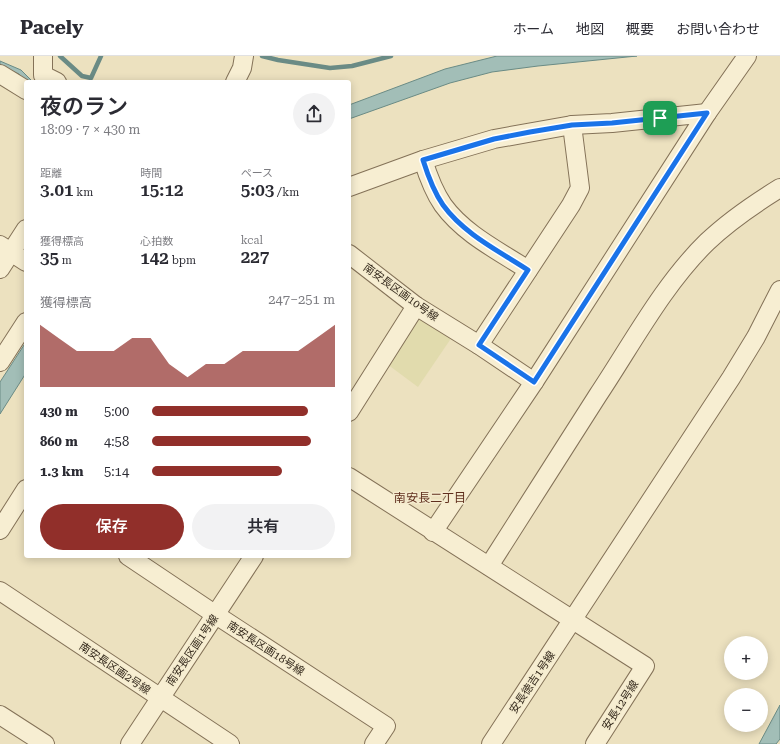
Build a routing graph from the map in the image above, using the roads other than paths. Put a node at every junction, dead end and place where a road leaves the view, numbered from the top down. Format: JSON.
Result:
{"nodes":[{"id":1,"x":42,"y":56,"type":"edge"},
{"id":2,"x":244,"y":56,"type":"edge"},
{"id":3,"x":747,"y":56,"type":"edge"},
{"id":4,"x":0,"y":74,"type":"edge"},
{"id":5,"x":45,"y":80,"type":"edge"},
{"id":6,"x":236,"y":80,"type":"edge"},
{"id":7,"x":24,"y":89,"type":"edge"},
{"id":8,"x":707,"y":113,"type":"junction"},
{"id":9,"x":572,"y":125,"type":"junction"},
{"id":10,"x":423,"y":160,"type":"junction"},
{"id":11,"x":351,"y":186,"type":"edge"},
{"id":12,"x":780,"y":188,"type":"edge"},
{"id":13,"x":24,"y":231,"type":"edge"},
{"id":14,"x":6,"y":249,"type":"edge"},
{"id":15,"x":351,"y":256,"type":"edge"},
{"id":16,"x":24,"y":261,"type":"edge"},
{"id":17,"x":0,"y":269,"type":"edge"},
{"id":18,"x":528,"y":270,"type":"junction"},
{"id":19,"x":780,"y":290,"type":"edge"},
{"id":20,"x":416,"y":306,"type":"junction"},
{"id":21,"x":24,"y":325,"type":"edge"},
{"id":22,"x":479,"y":345,"type":"junction"},
{"id":23,"x":0,"y":362,"type":"edge"},
{"id":24,"x":534,"y":382,"type":"junction"},
{"id":25,"x":351,"y":409,"type":"edge"},
{"id":26,"x":351,"y":478,"type":"edge"},
{"id":27,"x":24,"y":491,"type":"edge"},
{"id":28,"x":0,"y":530,"type":"edge"},
{"id":29,"x":433,"y":532,"type":"junction"},
{"id":30,"x":131,"y":558,"type":"edge"},
{"id":31,"x":253,"y":558,"type":"edge"},
{"id":32,"x":489,"y":566,"type":"junction"},
{"id":33,"x":0,"y":591,"type":"edge"},
{"id":34,"x":216,"y":615,"type":"junction"},
{"id":35,"x":573,"y":620,"type":"junction"},
{"id":36,"x":160,"y":698,"type":"junction"},
{"id":37,"x":0,"y":715,"type":"edge"},
{"id":38,"x":44,"y":744,"type":"edge"},
{"id":39,"x":130,"y":744,"type":"edge"},
{"id":40,"x":230,"y":744,"type":"edge"},
{"id":41,"x":374,"y":744,"type":"edge"},
{"id":42,"x":491,"y":744,"type":"edge"},
{"id":43,"x":594,"y":744,"type":"edge"}],
"edges":[{"from":1,"to":5,"type":"street"},
{"from":2,"to":6,"type":"street"},
{"from":3,"to":8,"type":"street"},
{"from":4,"to":7,"type":"street"},
{"from":8,"to":9,"type":"street"},
{"from":8,"to":24,"type":"street"},
{"from":9,"to":10,"type":"street"},
{"from":9,"to":18,"type":"street"},
{"from":10,"to":11,"type":"street"},
{"from":10,"to":18,"type":"street"},
{"from":12,"to":32,"type":"street"},
{"from":13,"to":14,"type":"street"},
{"from":14,"to":16,"type":"street"},
{"from":14,"to":17,"type":"street"},
{"from":15,"to":20,"type":"street","name":"南安長区画10号線"},
{"from":18,"to":22,"type":"street"},
{"from":19,"to":35,"type":"street","name":"安長徳吉1号線"},
{"from":20,"to":22,"type":"street","name":"南安長区画10号線"},
{"from":20,"to":25,"type":"street"},
{"from":21,"to":23,"type":"street"},
{"from":22,"to":24,"type":"street","name":"南安長区画10号線"},
{"from":24,"to":29,"type":"street"},
{"from":26,"to":29,"type":"street"},
{"from":27,"to":28,"type":"street"},
{"from":29,"to":32,"type":"street"},
{"from":30,"to":34,"type":"street","name":"南安長区画18号線"},
{"from":31,"to":34,"type":"street","name":"南安長区画1号線"},
{"from":32,"to":35,"type":"street"},
{"from":33,"to":36,"type":"street","name":"南安長区画2号線"},
{"from":34,"to":36,"type":"street","name":"南安長区画1号線"},
{"from":34,"to":41,"type":"street","name":"南安長区画18号線"},
{"from":35,"to":42,"type":"street","name":"安長徳吉1号線"},
{"from":35,"to":43,"type":"street","name":"安長12号線"},
{"from":36,"to":39,"type":"street","name":"南安長区画1号線"},
{"from":36,"to":40,"type":"street","name":"南安長区画2号線"},
{"from":37,"to":38,"type":"street"}]}
